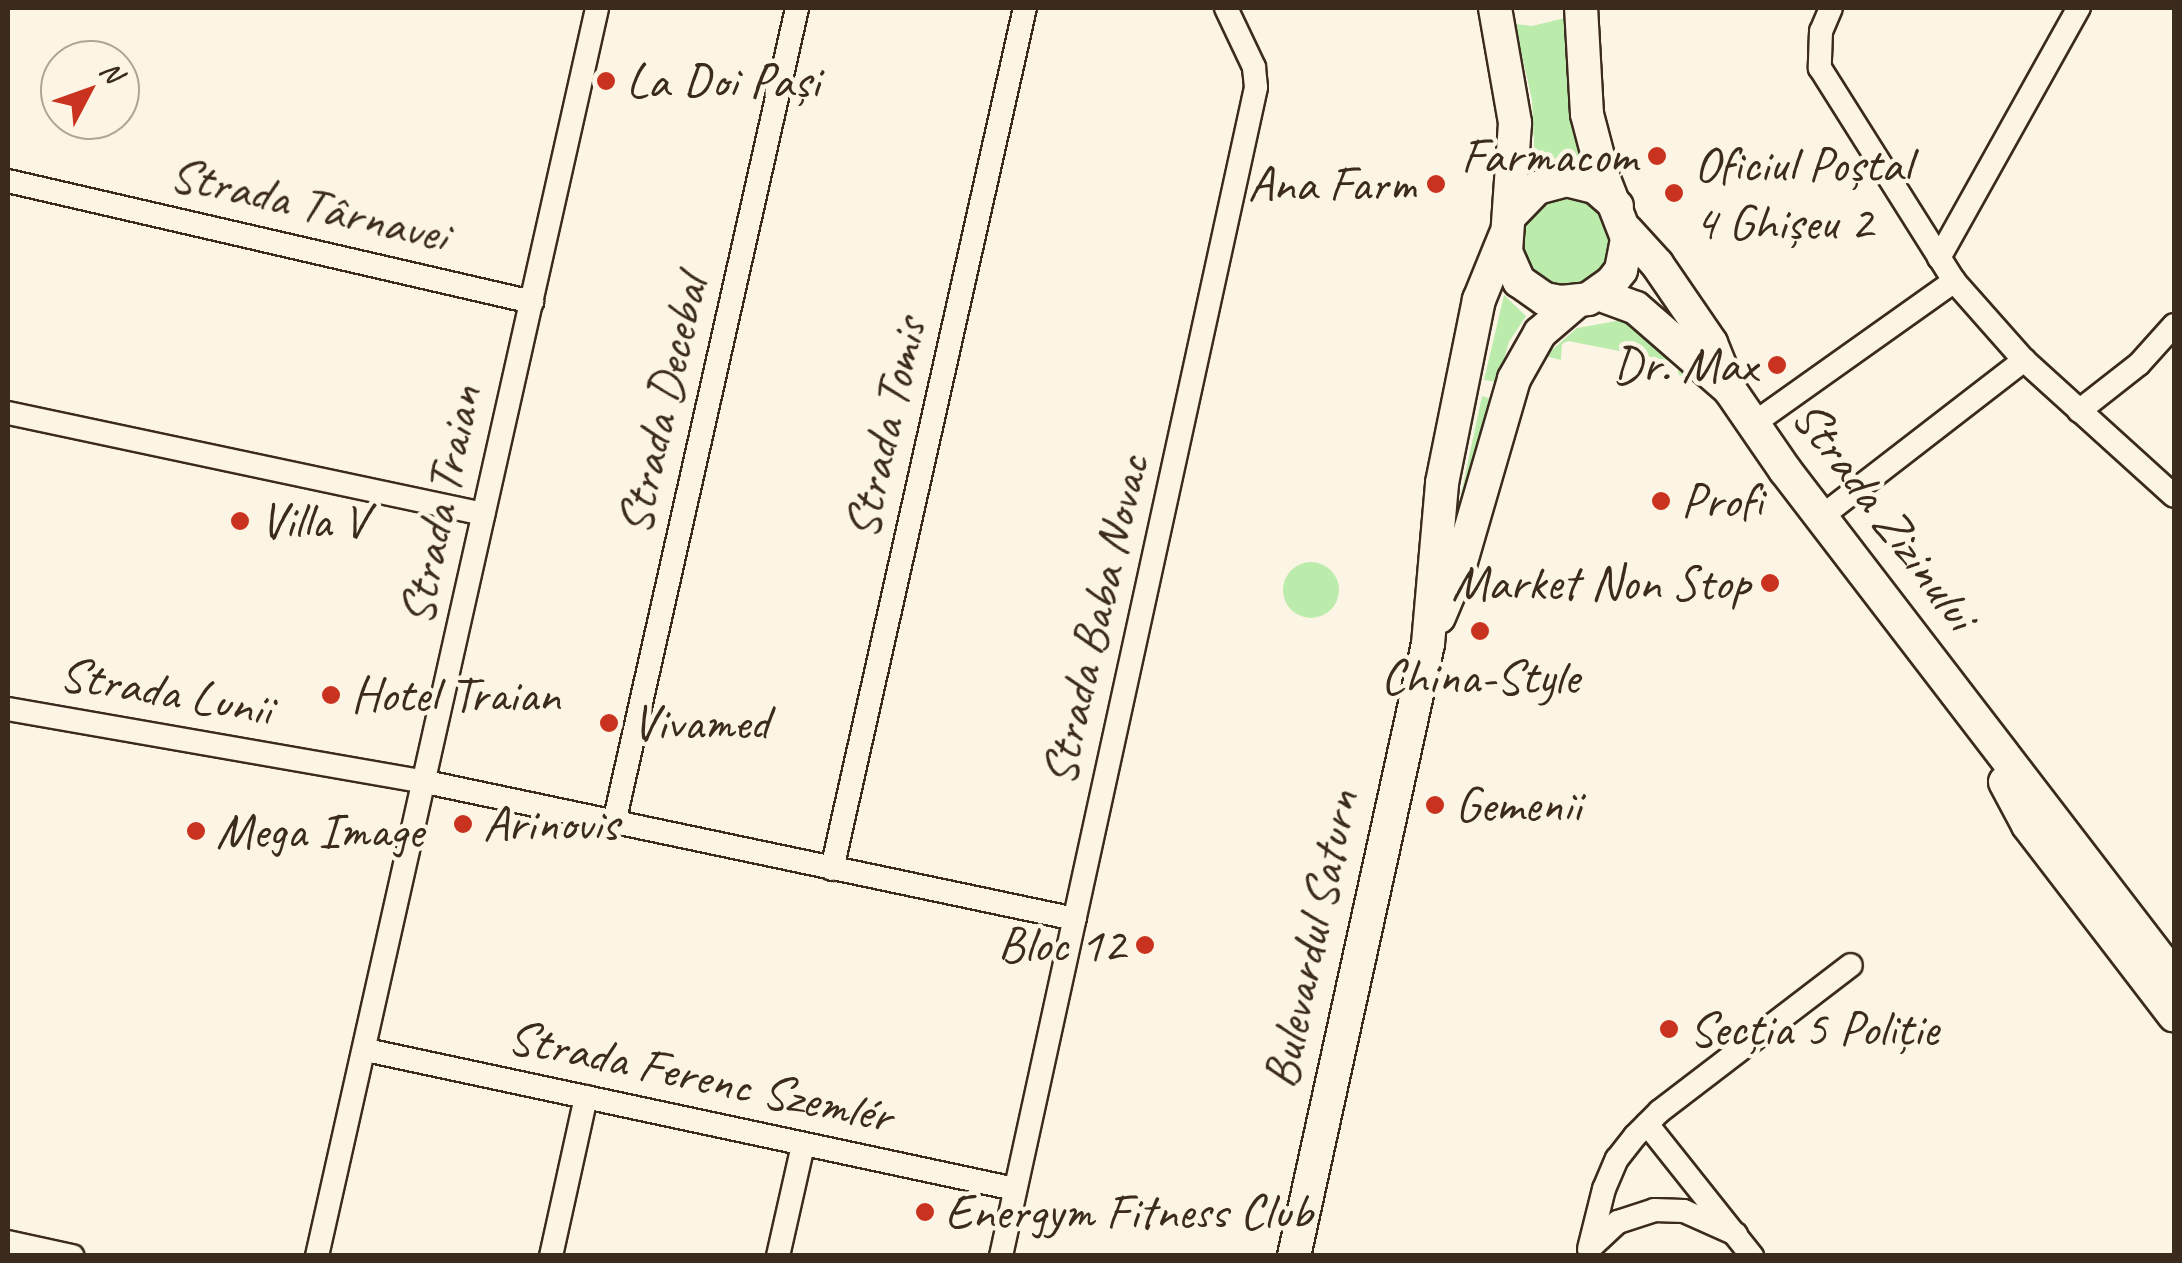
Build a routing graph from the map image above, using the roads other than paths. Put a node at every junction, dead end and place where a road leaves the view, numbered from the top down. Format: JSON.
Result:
{"nodes":[{"id":1,"x":597,"y":8,"type":"edge"},
{"id":2,"x":797,"y":8,"type":"edge"},
{"id":3,"x":1025,"y":8,"type":"edge"},
{"id":4,"x":1226,"y":8,"type":"edge"},
{"id":5,"x":1495,"y":8,"type":"edge"},
{"id":6,"x":1580,"y":8,"type":"edge"},
{"id":7,"x":1831,"y":8,"type":"edge"},
{"id":8,"x":2079,"y":8,"type":"edge"},
{"id":9,"x":8,"y":180,"type":"edge"},
{"id":10,"x":1622,"y":219,"type":"junction"},
{"id":11,"x":1508,"y":226,"type":"junction"},
{"id":12,"x":1939,"y":258,"type":"junction"},
{"id":13,"x":1954,"y":281,"type":"junction"},
{"id":14,"x":1587,"y":298,"type":"junction"},
{"id":15,"x":532,"y":302,"type":"junction"},
{"id":16,"x":2174,"y":325,"type":"edge"},
{"id":17,"x":2024,"y":360,"type":"junction"},
{"id":18,"x":1730,"y":390,"type":"junction"},
{"id":19,"x":2079,"y":411,"type":"junction"},
{"id":20,"x":8,"y":413,"type":"edge"},
{"id":21,"x":1753,"y":424,"type":"junction"},
{"id":22,"x":2174,"y":496,"type":"edge"},
{"id":23,"x":483,"y":514,"type":"junction"},
{"id":24,"x":1821,"y":518,"type":"junction"},
{"id":25,"x":1428,"y":644,"type":"junction"},
{"id":26,"x":1961,"y":698,"type":"junction"},
{"id":27,"x":8,"y":709,"type":"edge"},
{"id":28,"x":426,"y":782,"type":"junction"},
{"id":29,"x":614,"y":823,"type":"junction"},
{"id":30,"x":832,"y":869,"type":"junction"},
{"id":31,"x":1074,"y":919,"type":"junction"},
{"id":32,"x":2174,"y":944,"type":"edge"},
{"id":33,"x":1851,"y":964,"type":"dead end"},
{"id":34,"x":2174,"y":977,"type":"edge"},
{"id":35,"x":2174,"y":1015,"type":"edge"},
{"id":36,"x":366,"y":1050,"type":"junction"},
{"id":37,"x":586,"y":1097,"type":"junction"},
{"id":38,"x":1647,"y":1124,"type":"junction"},
{"id":39,"x":803,"y":1145,"type":"junction"},
{"id":40,"x":1015,"y":1189,"type":"junction"},
{"id":41,"x":1736,"y":1234,"type":"junction"},
{"id":42,"x":8,"y":1242,"type":"edge"},
{"id":43,"x":1589,"y":1252,"type":"edge"},
{"id":44,"x":72,"y":1256,"type":"edge"},
{"id":45,"x":317,"y":1256,"type":"edge"},
{"id":46,"x":551,"y":1256,"type":"edge"},
{"id":47,"x":778,"y":1256,"type":"edge"},
{"id":48,"x":1001,"y":1256,"type":"edge"},
{"id":49,"x":1294,"y":1256,"type":"edge"},
{"id":50,"x":1752,"y":1256,"type":"edge"}],
"edges":[{"from":1,"to":15,"type":"street","name":"Strada Traian"},
{"from":2,"to":29,"type":"street","name":"Strada Decebal"},
{"from":3,"to":30,"type":"street","name":"Strada Tomis"},
{"from":4,"to":31,"type":"street","name":"Strada Baba Novac"},
{"from":5,"to":11,"type":"main road"},
{"from":6,"to":10,"type":"main road"},
{"from":7,"to":12,"type":"street"},
{"from":8,"to":12,"type":"street"},
{"from":9,"to":15,"type":"street","name":"Strada Târnavei"},
{"from":10,"to":11,"type":"main road"},
{"from":10,"to":14,"type":"main road"},
{"from":10,"to":18,"type":"main road","name":"Strada Zizinului"},
{"from":11,"to":14,"type":"main road"},
{"from":11,"to":25,"type":"main road","name":"Bulevardul Saturn"},
{"from":12,"to":13,"type":"street"},
{"from":13,"to":17,"type":"street"},
{"from":13,"to":21,"type":"street"},
{"from":14,"to":18,"type":"main road","name":"Strada Zizinului"},
{"from":14,"to":25,"type":"main road","name":"Bulevardul Saturn"},
{"from":15,"to":23,"type":"street","name":"Strada Traian"},
{"from":16,"to":19,"type":"street"},
{"from":17,"to":19,"type":"street"},
{"from":17,"to":24,"type":"street"},
{"from":18,"to":21,"type":"main road","name":"Strada Zizinului"},
{"from":19,"to":22,"type":"street"},
{"from":20,"to":23,"type":"street"},
{"from":21,"to":24,"type":"main road","name":"Strada Zizinului"},
{"from":23,"to":28,"type":"street","name":"Strada Traian"},
{"from":24,"to":26,"type":"main road","name":"Strada Zizinului"},
{"from":25,"to":49,"type":"main road","name":"Bulevardul Saturn"},
{"from":26,"to":32,"type":"main road","name":"Strada Zizinului"},
{"from":26,"to":34,"type":"main road","name":"Strada Zizinului"},
{"from":26,"to":35,"type":"main road","name":"Strada Zizinului"},
{"from":27,"to":28,"type":"street","name":"Strada Lunii"},
{"from":28,"to":29,"type":"street","name":"Strada Lunii"},
{"from":28,"to":36,"type":"street","name":"Strada Traian"},
{"from":29,"to":30,"type":"street","name":"Strada Lunii"},
{"from":30,"to":31,"type":"street","name":"Strada Lunii"},
{"from":31,"to":40,"type":"street","name":"Strada Baba Novac"},
{"from":33,"to":38,"type":"street"},
{"from":36,"to":37,"type":"street","name":"Strada Ferenc Szemlér"},
{"from":36,"to":45,"type":"street","name":"Strada Traian"},
{"from":37,"to":39,"type":"street","name":"Strada Ferenc Szemlér"},
{"from":37,"to":46,"type":"street"},
{"from":38,"to":41,"type":"street"},
{"from":38,"to":43,"type":"street"},
{"from":39,"to":40,"type":"street","name":"Strada Ferenc Szemlér"},
{"from":39,"to":47,"type":"street"},
{"from":40,"to":48,"type":"street","name":"Strada Baba Novac"},
{"from":41,"to":43,"type":"street"},
{"from":41,"to":50,"type":"street"},
{"from":42,"to":44,"type":"street"}]}
